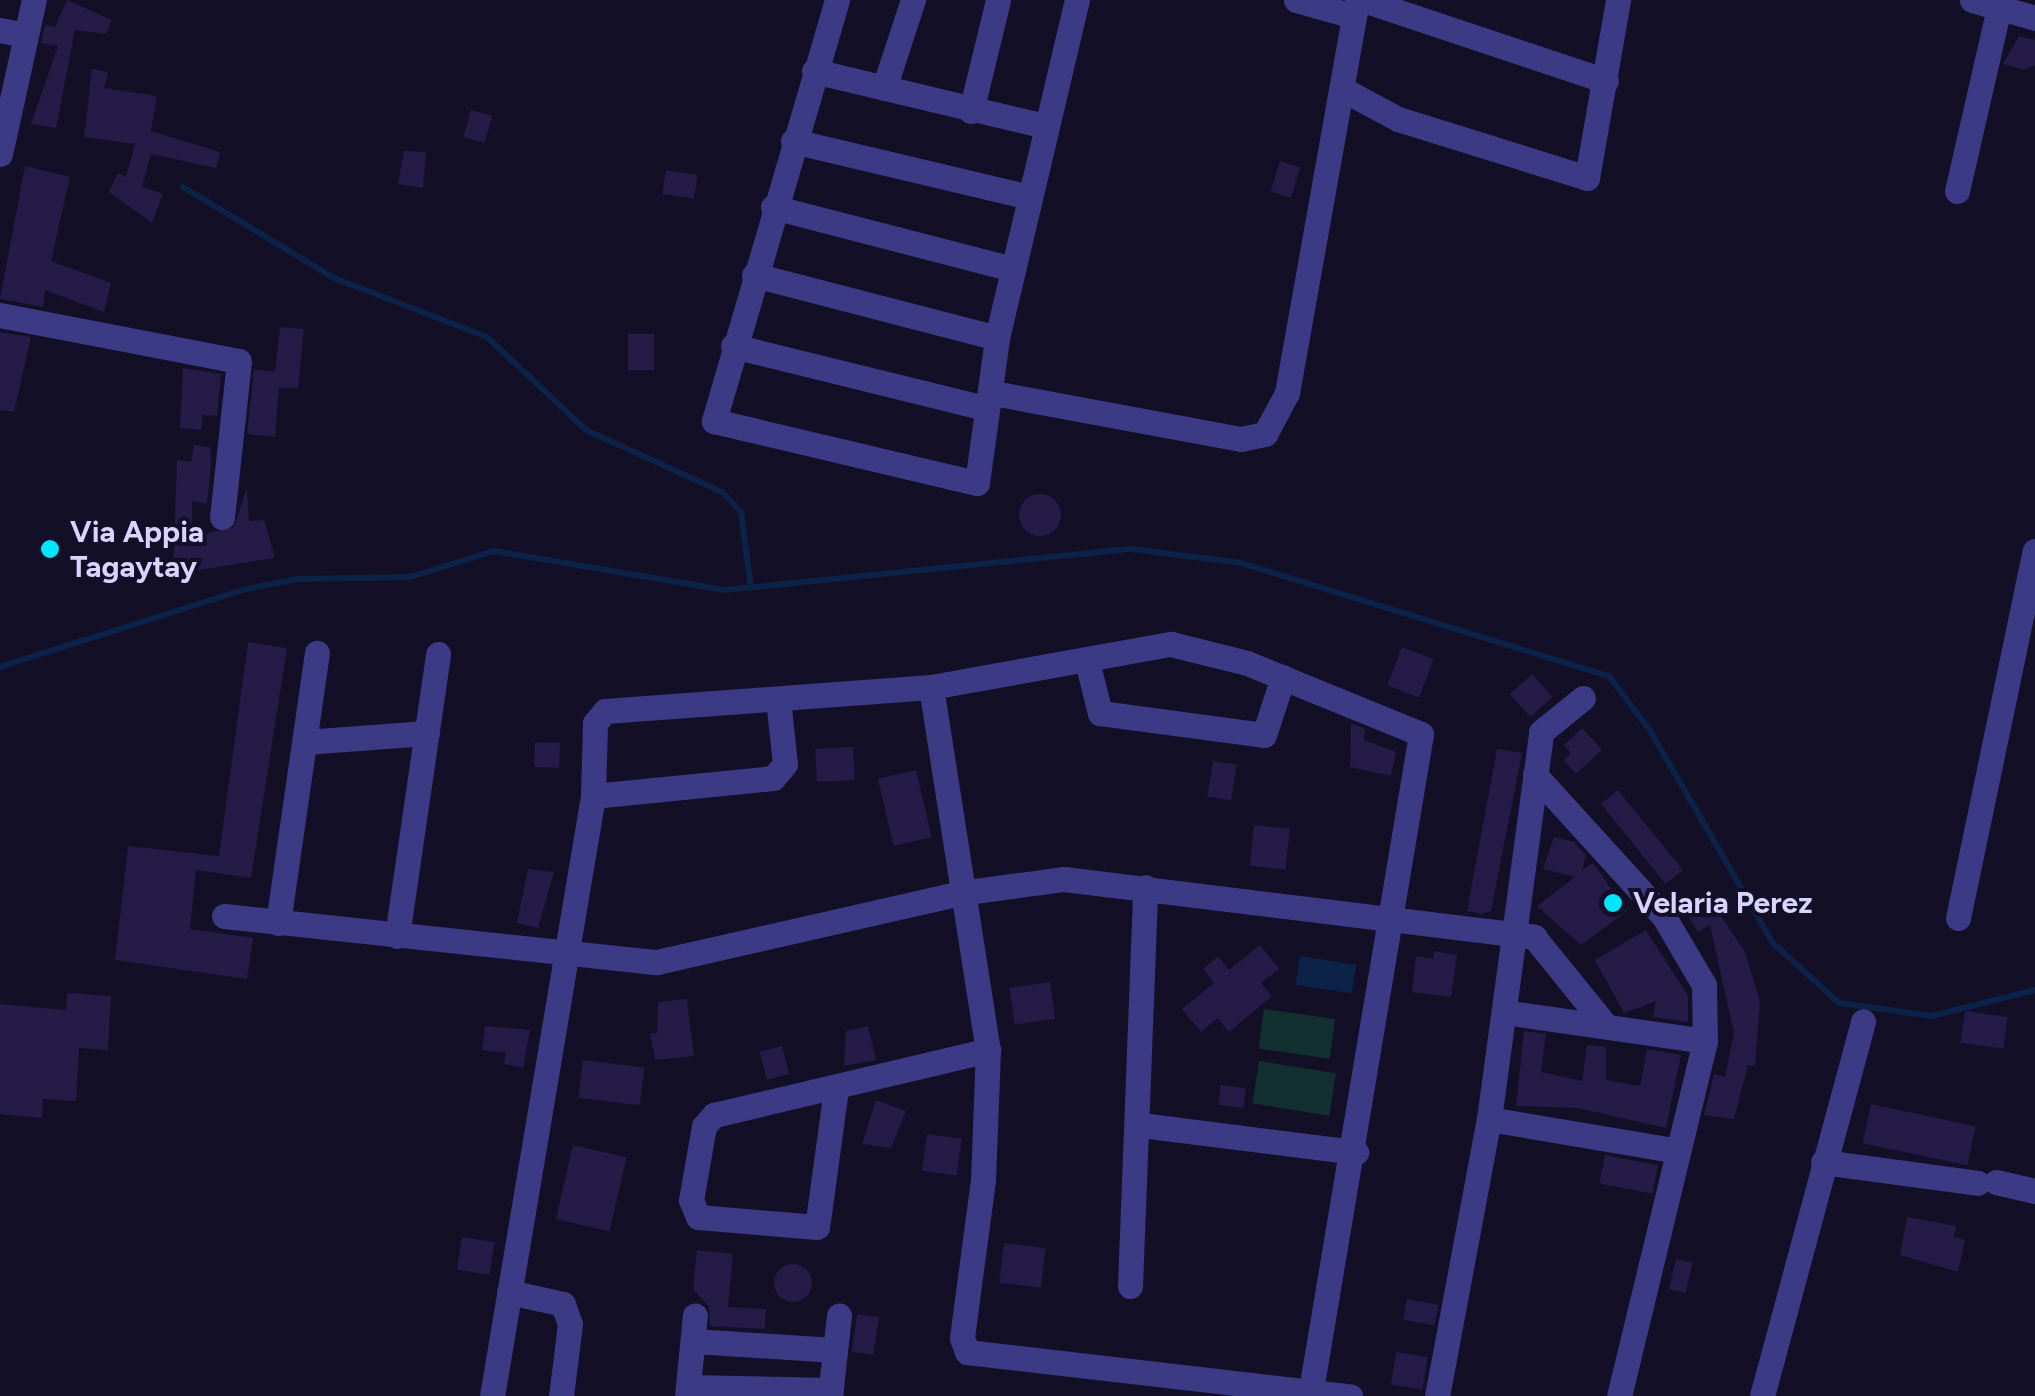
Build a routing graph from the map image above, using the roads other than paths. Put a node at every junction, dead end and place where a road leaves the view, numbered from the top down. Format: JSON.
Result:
{"nodes":[{"id":1,"x":34,"y":0,"type":"edge"},
{"id":2,"x":836,"y":0,"type":"edge"},
{"id":3,"x":913,"y":0,"type":"edge"},
{"id":4,"x":998,"y":0,"type":"edge"},
{"id":5,"x":1077,"y":0,"type":"edge"},
{"id":6,"x":1296,"y":0,"type":"edge"},
{"id":7,"x":1618,"y":0,"type":"edge"},
{"id":8,"x":1972,"y":0,"type":"edge"},
{"id":9,"x":1358,"y":5,"type":"edge"},
{"id":10,"x":1999,"y":7,"type":"junction"},
{"id":11,"x":2035,"y":18,"type":"edge"},
{"id":12,"x":0,"y":30,"type":"edge"},
{"id":13,"x":26,"y":36,"type":"junction"},
{"id":14,"x":814,"y":71,"type":"junction"},
{"id":15,"x":1606,"y":80,"type":"junction"},
{"id":16,"x":884,"y":88,"type":"junction"},
{"id":17,"x":1342,"y":89,"type":"junction"},
{"id":18,"x":971,"y":111,"type":"junction"},
{"id":19,"x":1044,"y":126,"type":"junction"},
{"id":20,"x":793,"y":140,"type":"junction"},
{"id":21,"x":0,"y":154,"type":"edge"},
{"id":22,"x":1958,"y":192,"type":"dead end"},
{"id":23,"x":1029,"y":197,"type":"junction"},
{"id":24,"x":774,"y":207,"type":"junction"},
{"id":25,"x":1013,"y":269,"type":"junction"},
{"id":26,"x":754,"y":275,"type":"junction"},
{"id":27,"x":0,"y":314,"type":"edge"},
{"id":28,"x":998,"y":338,"type":"junction"},
{"id":29,"x":733,"y":346,"type":"junction"},
{"id":30,"x":990,"y":401,"type":"junction"},
{"id":31,"x":222,"y":517,"type":"dead end"},
{"id":32,"x":2035,"y":550,"type":"edge"},
{"id":33,"x":316,"y":653,"type":"dead end"},
{"id":34,"x":438,"y":654,"type":"dead end"},
{"id":35,"x":1087,"y":661,"type":"junction"},
{"id":36,"x":1283,"y":677,"type":"junction"},
{"id":37,"x":931,"y":687,"type":"junction"},
{"id":38,"x":778,"y":698,"type":"junction"},
{"id":39,"x":1584,"y":698,"type":"dead end"},
{"id":40,"x":427,"y":732,"type":"junction"},
{"id":41,"x":306,"y":742,"type":"junction"},
{"id":42,"x":1535,"y":775,"type":"junction"},
{"id":43,"x":593,"y":796,"type":"junction"},
{"id":44,"x":1145,"y":887,"type":"junction"},
{"id":45,"x":960,"y":893,"type":"junction"},
{"id":46,"x":224,"y":916,"type":"dead end"},
{"id":47,"x":1958,"y":918,"type":"dead end"},
{"id":48,"x":278,"y":922,"type":"junction"},
{"id":49,"x":1392,"y":924,"type":"junction"},
{"id":50,"x":1515,"y":934,"type":"junction"},
{"id":51,"x":398,"y":936,"type":"junction"},
{"id":52,"x":568,"y":956,"type":"junction"},
{"id":53,"x":1504,"y":1012,"type":"junction"},
{"id":54,"x":1864,"y":1021,"type":"dead end"},
{"id":55,"x":1606,"y":1026,"type":"junction"},
{"id":56,"x":1704,"y":1041,"type":"junction"},
{"id":57,"x":988,"y":1050,"type":"junction"},
{"id":58,"x":836,"y":1088,"type":"junction"},
{"id":59,"x":1489,"y":1119,"type":"junction"},
{"id":60,"x":1141,"y":1126,"type":"junction"},
{"id":61,"x":1672,"y":1150,"type":"junction"},
{"id":62,"x":1356,"y":1152,"type":"junction"},
{"id":63,"x":1823,"y":1162,"type":"junction"},
{"id":64,"x":2035,"y":1191,"type":"edge"},
{"id":65,"x":1130,"y":1286,"type":"dead end"},
{"id":66,"x":509,"y":1292,"type":"junction"},
{"id":67,"x":696,"y":1315,"type":"dead end"},
{"id":68,"x":838,"y":1316,"type":"dead end"},
{"id":69,"x":692,"y":1342,"type":"junction"},
{"id":70,"x":835,"y":1350,"type":"junction"},
{"id":71,"x":1311,"y":1390,"type":"junction"},
{"id":72,"x":687,"y":1391,"type":"edge"},
{"id":73,"x":830,"y":1393,"type":"edge"},
{"id":74,"x":492,"y":1396,"type":"edge"},
{"id":75,"x":560,"y":1396,"type":"edge"},
{"id":76,"x":1350,"y":1396,"type":"edge"},
{"id":77,"x":1437,"y":1396,"type":"edge"},
{"id":78,"x":1619,"y":1396,"type":"edge"},
{"id":79,"x":1762,"y":1396,"type":"edge"}],
"edges":[{"from":1,"to":13,"type":"street"},
{"from":2,"to":14,"type":"street"},
{"from":3,"to":16,"type":"street"},
{"from":4,"to":18,"type":"street"},
{"from":5,"to":19,"type":"street"},
{"from":6,"to":9,"type":"street"},
{"from":7,"to":15,"type":"street"},
{"from":8,"to":10,"type":"street"},
{"from":9,"to":15,"type":"street"},
{"from":9,"to":17,"type":"street"},
{"from":10,"to":11,"type":"street"},
{"from":10,"to":22,"type":"street"},
{"from":12,"to":13,"type":"street"},
{"from":13,"to":21,"type":"street"},
{"from":14,"to":16,"type":"street"},
{"from":14,"to":20,"type":"street"},
{"from":15,"to":17,"type":"street"},
{"from":16,"to":18,"type":"street"},
{"from":17,"to":30,"type":"street"},
{"from":18,"to":19,"type":"street"},
{"from":19,"to":23,"type":"street"},
{"from":20,"to":23,"type":"street"},
{"from":20,"to":24,"type":"street"},
{"from":23,"to":25,"type":"street"},
{"from":24,"to":25,"type":"street"},
{"from":24,"to":26,"type":"street"},
{"from":25,"to":28,"type":"street"},
{"from":26,"to":28,"type":"street"},
{"from":26,"to":29,"type":"street"},
{"from":27,"to":31,"type":"street"},
{"from":28,"to":30,"type":"street"},
{"from":29,"to":30,"type":"street"},
{"from":29,"to":30,"type":"street"},
{"from":32,"to":47,"type":"street"},
{"from":33,"to":41,"type":"street"},
{"from":34,"to":40,"type":"street"},
{"from":35,"to":36,"type":"street"},
{"from":35,"to":36,"type":"street"},
{"from":35,"to":37,"type":"street"},
{"from":36,"to":49,"type":"street"},
{"from":37,"to":38,"type":"street"},
{"from":37,"to":45,"type":"street"},
{"from":38,"to":43,"type":"street"},
{"from":38,"to":43,"type":"street"},
{"from":39,"to":42,"type":"street"},
{"from":40,"to":41,"type":"street"},
{"from":40,"to":51,"type":"street"},
{"from":41,"to":48,"type":"street"},
{"from":42,"to":50,"type":"street"},
{"from":42,"to":56,"type":"street"},
{"from":43,"to":52,"type":"street"},
{"from":44,"to":45,"type":"street"},
{"from":44,"to":49,"type":"street"},
{"from":44,"to":60,"type":"street"},
{"from":45,"to":52,"type":"street"},
{"from":45,"to":57,"type":"street"},
{"from":46,"to":48,"type":"street"},
{"from":48,"to":51,"type":"street"},
{"from":49,"to":50,"type":"street"},
{"from":49,"to":62,"type":"street"},
{"from":50,"to":53,"type":"street"},
{"from":50,"to":55,"type":"street"},
{"from":51,"to":52,"type":"street"},
{"from":52,"to":66,"type":"street"},
{"from":53,"to":55,"type":"street"},
{"from":53,"to":59,"type":"street"},
{"from":54,"to":63,"type":"street"},
{"from":55,"to":56,"type":"street"},
{"from":56,"to":61,"type":"street"},
{"from":57,"to":58,"type":"street"},
{"from":57,"to":71,"type":"street"},
{"from":58,"to":58,"type":"street"},
{"from":59,"to":61,"type":"street"},
{"from":59,"to":77,"type":"street"},
{"from":60,"to":62,"type":"street"},
{"from":60,"to":65,"type":"street"},
{"from":61,"to":78,"type":"street"},
{"from":62,"to":71,"type":"street"},
{"from":63,"to":64,"type":"street"},
{"from":63,"to":79,"type":"street"},
{"from":66,"to":74,"type":"street"},
{"from":66,"to":75,"type":"street"},
{"from":67,"to":69,"type":"street"},
{"from":68,"to":70,"type":"street"},
{"from":69,"to":70,"type":"street"},
{"from":69,"to":72,"type":"street"},
{"from":70,"to":73,"type":"street"},
{"from":71,"to":76,"type":"street"},
{"from":72,"to":73,"type":"street"}]}
